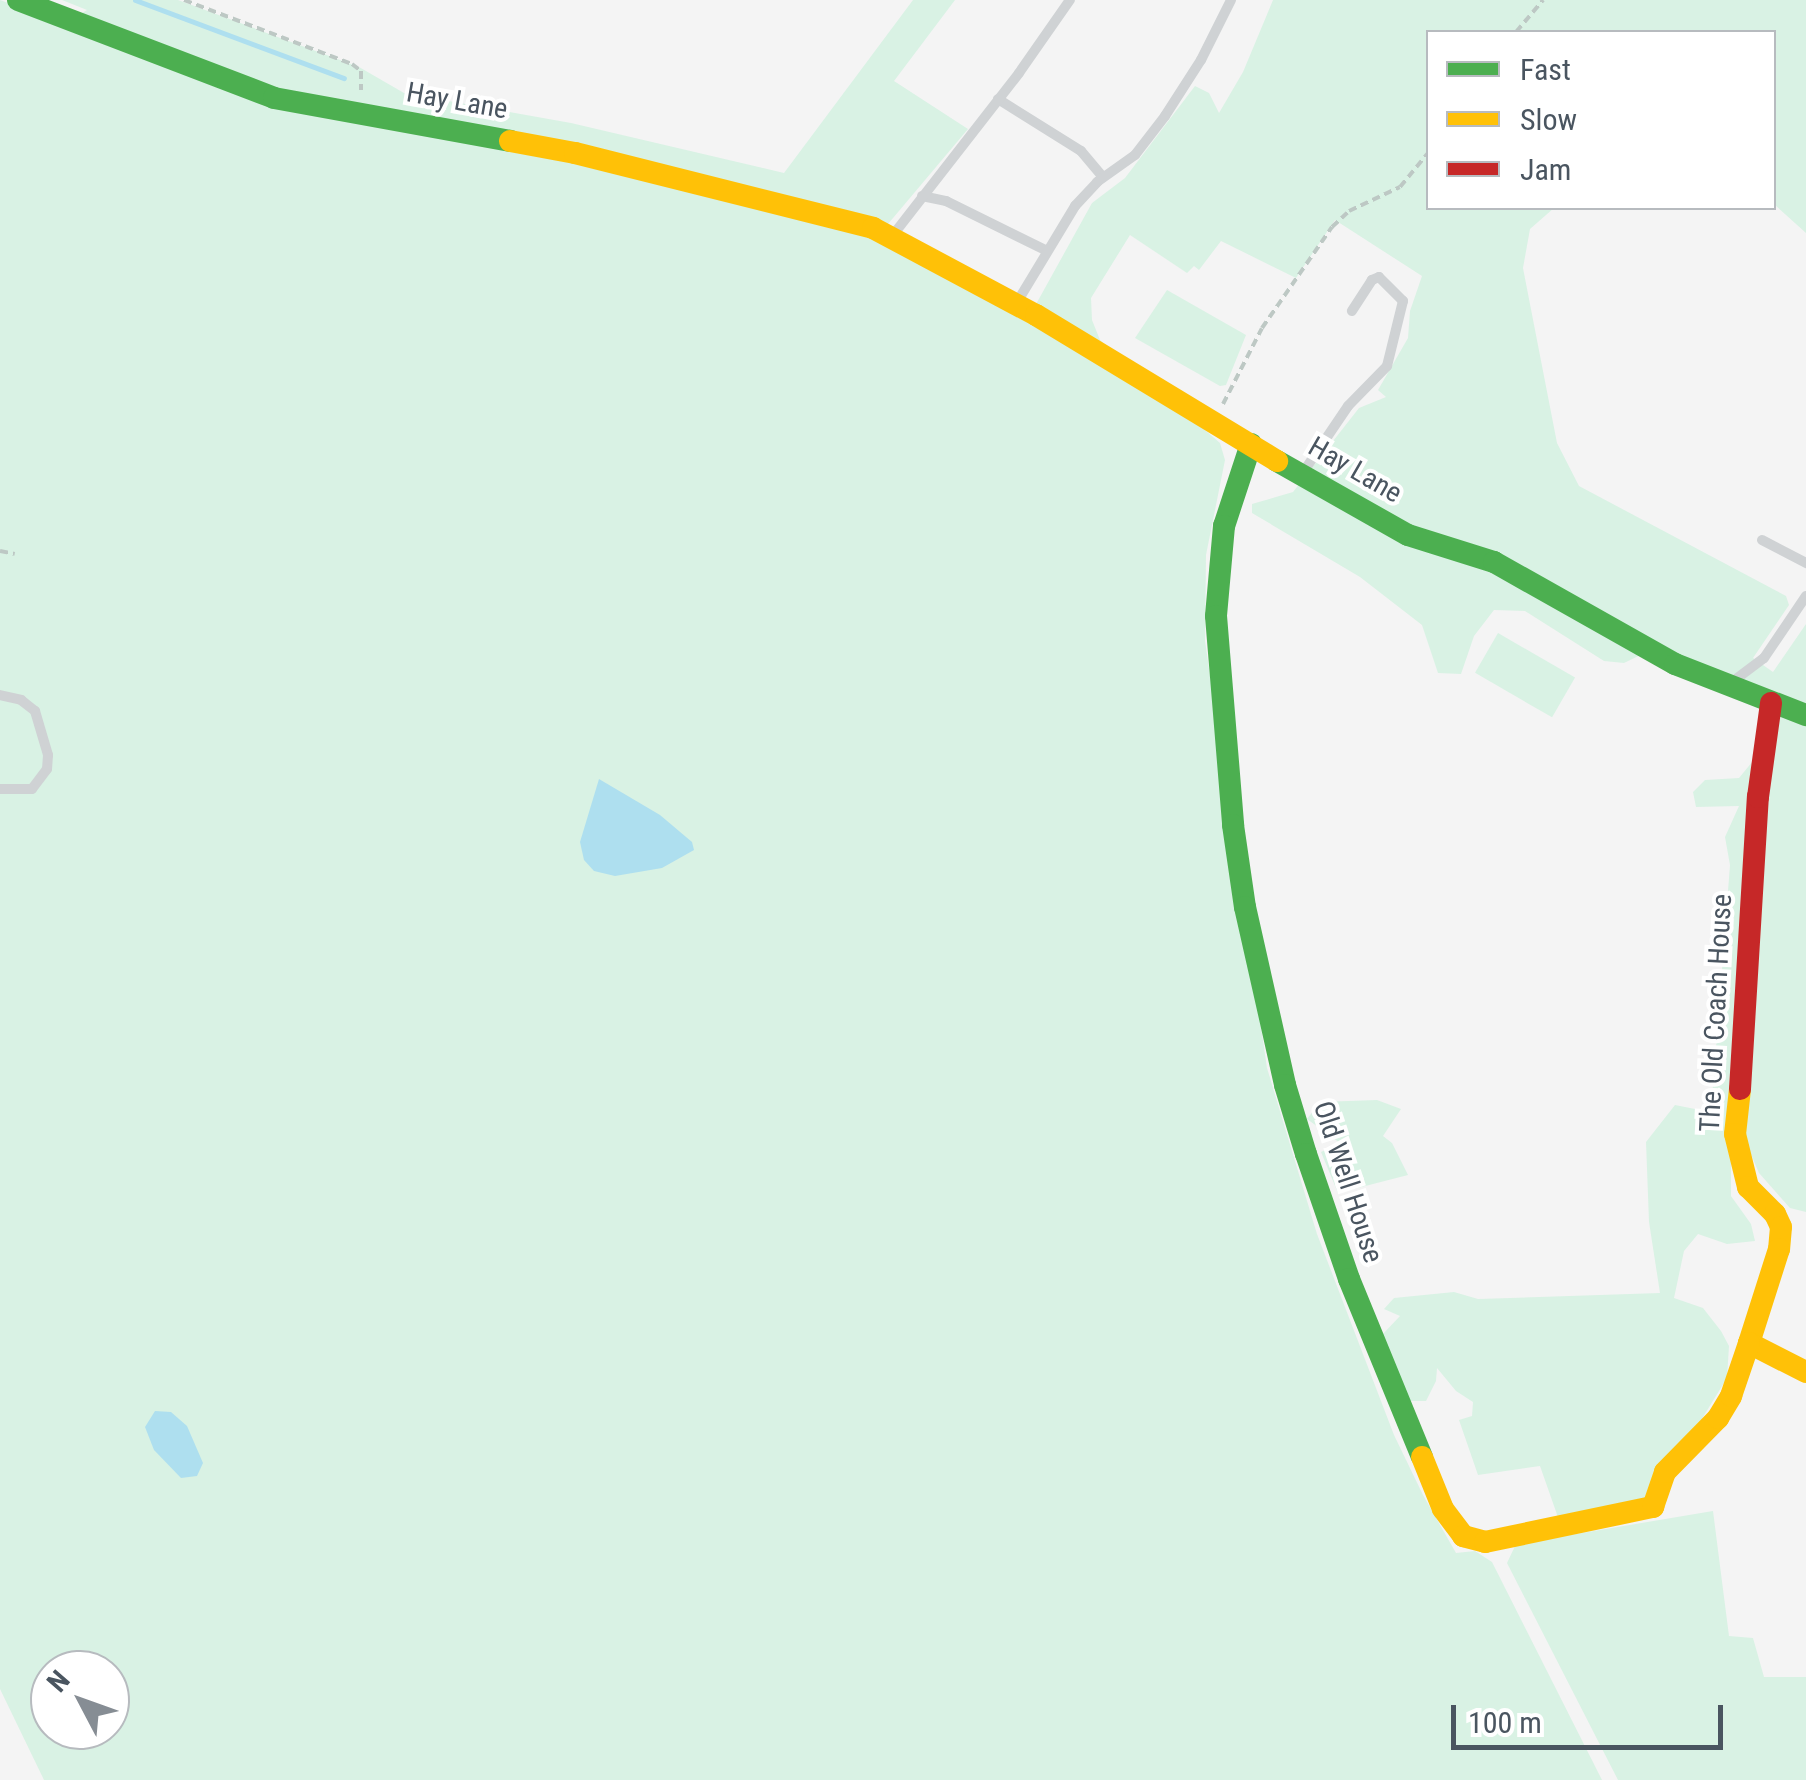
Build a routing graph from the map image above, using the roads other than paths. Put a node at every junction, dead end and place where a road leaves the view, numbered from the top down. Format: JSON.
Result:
{"nodes":[{"id":1,"x":18,"y":0,"type":"edge"},
{"id":2,"x":1070,"y":0,"type":"edge"},
{"id":3,"x":1231,"y":0,"type":"edge"},
{"id":4,"x":998,"y":99,"type":"junction"},
{"id":5,"x":1104,"y":178,"type":"junction"},
{"id":6,"x":922,"y":196,"type":"junction"},
{"id":7,"x":892,"y":236,"type":"junction"},
{"id":8,"x":1048,"y":251,"type":"junction"},
{"id":9,"x":1016,"y":304,"type":"junction"},
{"id":10,"x":1352,"y":311,"type":"dead end"},
{"id":11,"x":1251,"y":444,"type":"junction"},
{"id":12,"x":1302,"y":474,"type":"junction"},
{"id":13,"x":1762,"y":540,"type":"dead end"},
{"id":14,"x":1806,"y":563,"type":"edge"},
{"id":15,"x":1806,"y":596,"type":"edge"},
{"id":16,"x":1728,"y":686,"type":"junction"},
{"id":17,"x":0,"y":695,"type":"edge"},
{"id":18,"x":1770,"y":713,"type":"junction"},
{"id":19,"x":1806,"y":715,"type":"edge"},
{"id":20,"x":0,"y":788,"type":"edge"},
{"id":21,"x":1748,"y":1343,"type":"junction"},
{"id":22,"x":1806,"y":1372,"type":"edge"}],
"edges":[{"from":1,"to":7,"type":"street","name":"Hay Lane"},
{"from":2,"to":4,"type":"lane"},
{"from":3,"to":5,"type":"lane"},
{"from":4,"to":5,"type":"lane"},
{"from":4,"to":6,"type":"lane"},
{"from":5,"to":8,"type":"lane"},
{"from":6,"to":7,"type":"lane"},
{"from":6,"to":8,"type":"lane"},
{"from":7,"to":9,"type":"street","name":"Hay Lane"},
{"from":8,"to":9,"type":"lane"},
{"from":9,"to":11,"type":"street","name":"Hay Lane"},
{"from":10,"to":12,"type":"lane"},
{"from":11,"to":12,"type":"street","name":"Hay Lane"},
{"from":11,"to":21,"type":"street","name":"Old Well House"},
{"from":12,"to":16,"type":"street","name":"Hay Lane"},
{"from":13,"to":14,"type":"lane"},
{"from":15,"to":16,"type":"lane"},
{"from":16,"to":18,"type":"street","name":"Hay Lane"},
{"from":17,"to":20,"type":"lane"},
{"from":18,"to":19,"type":"street","name":"Hay Lane"},
{"from":18,"to":21,"type":"street","name":"The Old Coach House"},
{"from":21,"to":22,"type":"street"}]}
